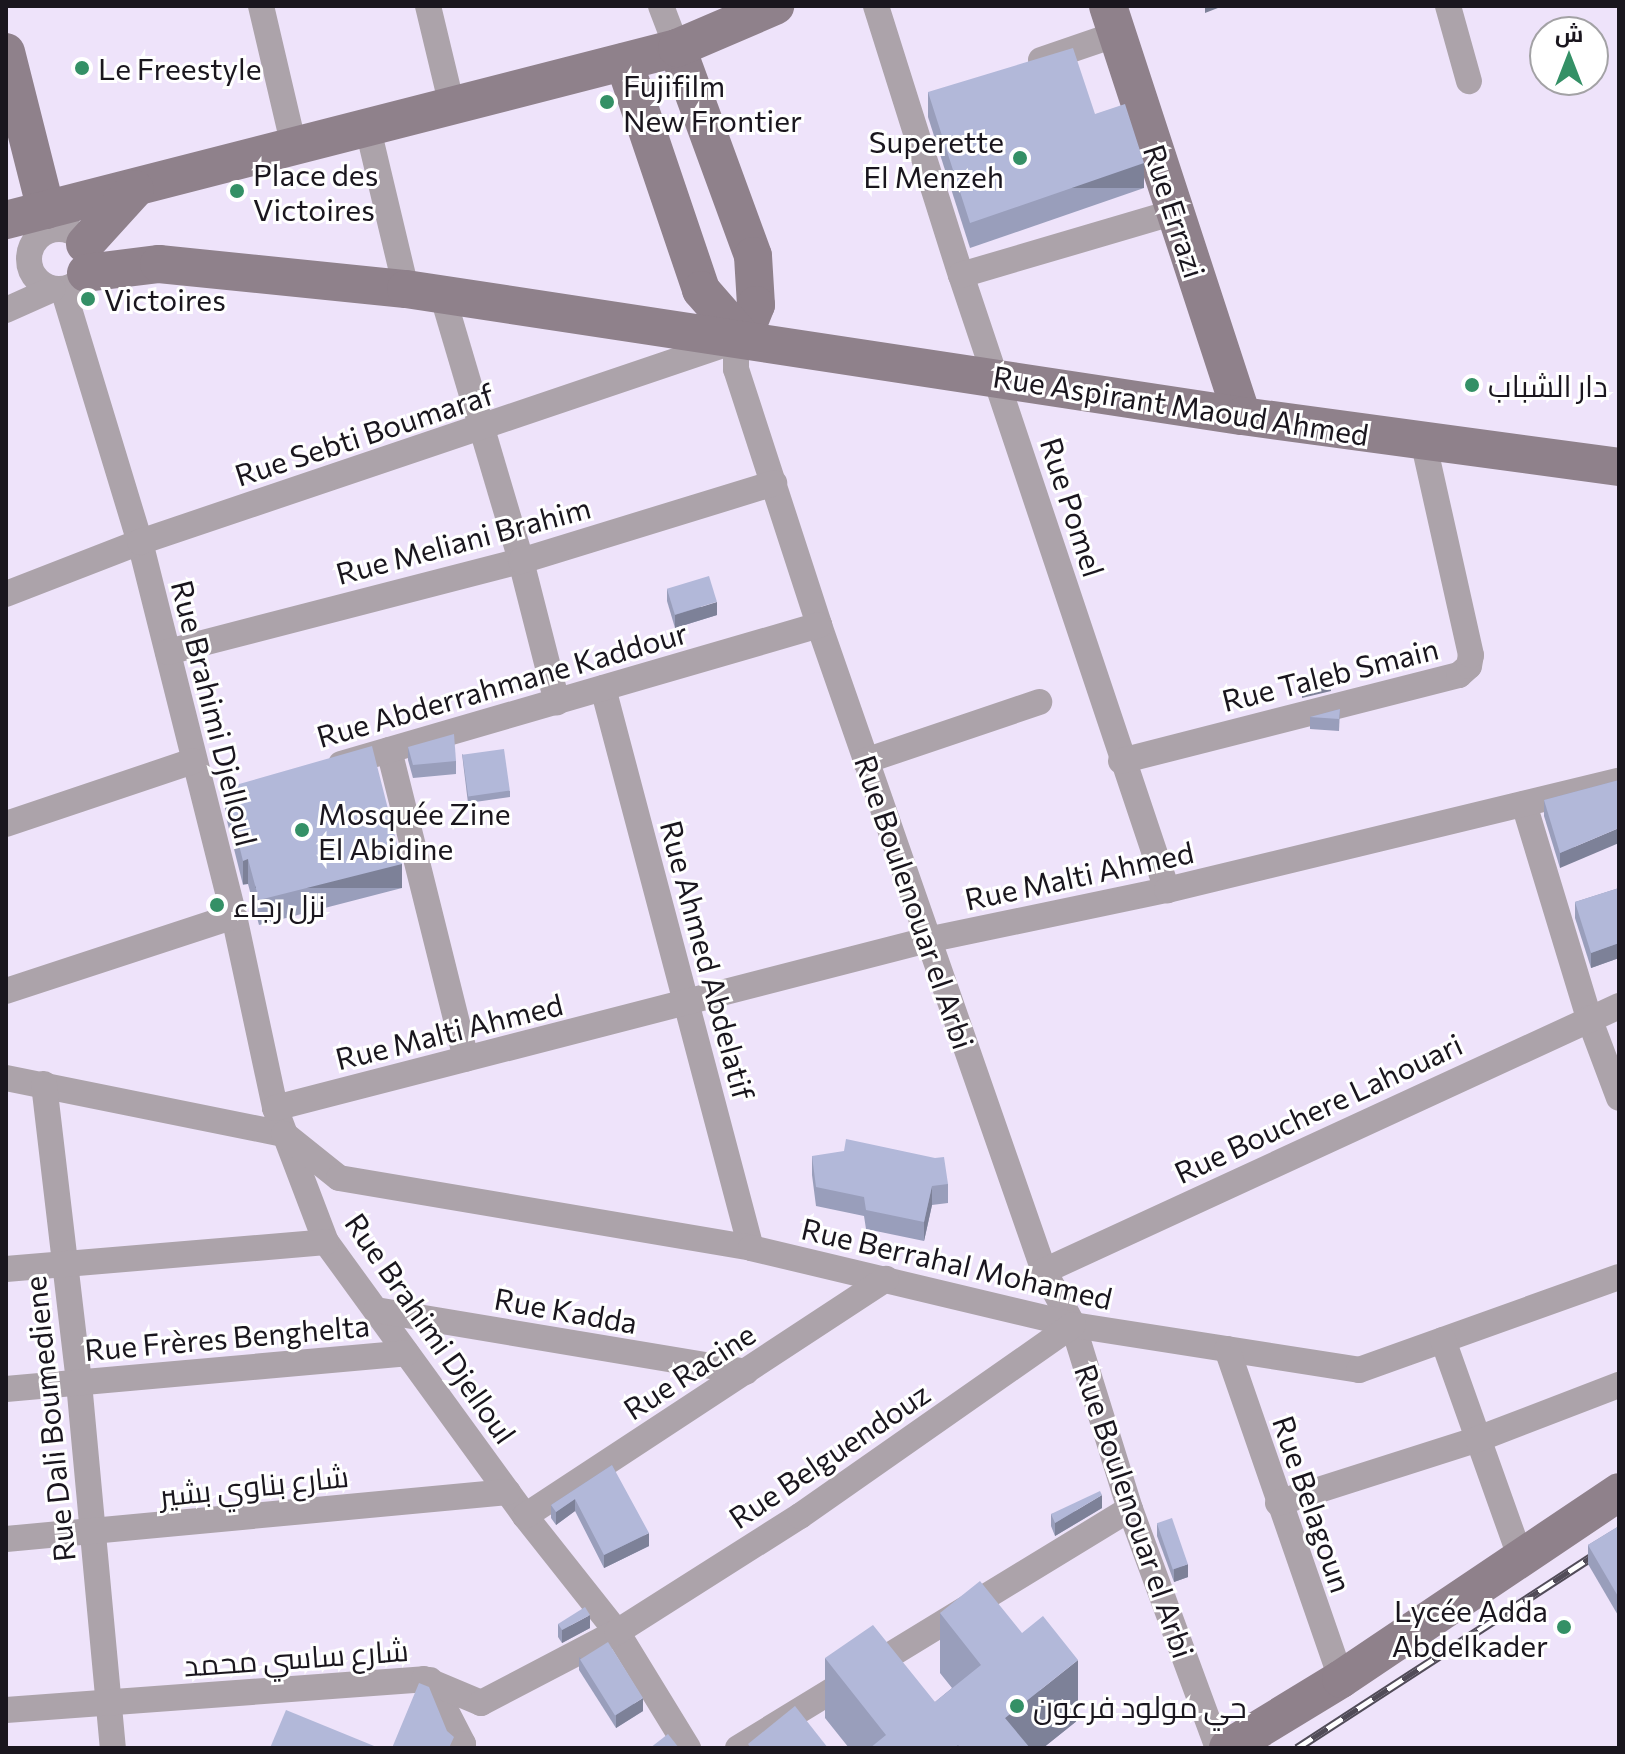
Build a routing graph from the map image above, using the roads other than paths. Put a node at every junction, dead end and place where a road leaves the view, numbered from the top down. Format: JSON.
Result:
{"nodes":[{"id":1,"x":261,"y":6,"type":"edge"},
{"id":2,"x":428,"y":6,"type":"edge"},
{"id":3,"x":661,"y":6,"type":"edge"},
{"id":4,"x":775,"y":6,"type":"edge"},
{"id":5,"x":876,"y":6,"type":"edge"},
{"id":6,"x":1448,"y":6,"type":"edge"},
{"id":7,"x":1112,"y":20,"type":"edge"},
{"id":8,"x":677,"y":48,"type":"junction"},
{"id":9,"x":6,"y":52,"type":"edge"},
{"id":10,"x":624,"y":62,"type":"junction"},
{"id":11,"x":1013,"y":70,"type":"edge"},
{"id":12,"x":1469,"y":81,"type":"dead end"},
{"id":13,"x":938,"y":95,"type":"edge"},
{"id":14,"x":909,"y":105,"type":"junction"},
{"id":15,"x":452,"y":106,"type":"junction"},
{"id":16,"x":368,"y":129,"type":"junction"},
{"id":17,"x":294,"y":147,"type":"junction"},
{"id":18,"x":135,"y":189,"type":"junction"},
{"id":19,"x":1175,"y":212,"type":"junction"},
{"id":20,"x":23,"y":226,"type":"edge"},
{"id":21,"x":72,"y":274,"type":"junction"},
{"id":22,"x":961,"y":275,"type":"junction"},
{"id":23,"x":406,"y":289,"type":"junction"},
{"id":24,"x":443,"y":297,"type":"junction"},
{"id":25,"x":6,"y":310,"type":"edge"},
{"id":26,"x":743,"y":338,"type":"junction"},
{"id":27,"x":998,"y":377,"type":"junction"},
{"id":28,"x":1242,"y":416,"type":"junction"},
{"id":29,"x":480,"y":429,"type":"junction"},
{"id":30,"x":1423,"y":441,"type":"junction"},
{"id":31,"x":1619,"y":467,"type":"edge"},
{"id":32,"x":774,"y":483,"type":"junction"},
{"id":33,"x":140,"y":542,"type":"junction"},
{"id":34,"x":521,"y":561,"type":"junction"},
{"id":35,"x":6,"y":594,"type":"edge"},
{"id":36,"x":819,"y":625,"type":"junction"},
{"id":37,"x":168,"y":652,"type":"junction"},
{"id":38,"x":603,"y":688,"type":"junction"},
{"id":39,"x":557,"y":702,"type":"junction"},
{"id":40,"x":1039,"y":702,"type":"dead end"},
{"id":41,"x":389,"y":750,"type":"junction"},
{"id":42,"x":193,"y":761,"type":"junction"},
{"id":43,"x":865,"y":761,"type":"junction"},
{"id":44,"x":1121,"y":761,"type":"junction"},
{"id":45,"x":317,"y":770,"type":"edge"},
{"id":46,"x":1619,"y":781,"type":"edge"},
{"id":47,"x":231,"y":795,"type":"edge"},
{"id":48,"x":202,"y":803,"type":"junction"},
{"id":49,"x":1524,"y":804,"type":"junction"},
{"id":50,"x":6,"y":824,"type":"edge"},
{"id":51,"x":1167,"y":890,"type":"junction"},
{"id":52,"x":234,"y":916,"type":"junction"},
{"id":53,"x":927,"y":940,"type":"junction"},
{"id":54,"x":6,"y":991,"type":"edge"},
{"id":55,"x":687,"y":1005,"type":"junction"},
{"id":56,"x":1619,"y":1006,"type":"edge"},
{"id":57,"x":1589,"y":1018,"type":"junction"},
{"id":58,"x":466,"y":1059,"type":"junction"},
{"id":59,"x":6,"y":1078,"type":"edge"},
{"id":60,"x":44,"y":1084,"type":"junction"},
{"id":61,"x":1619,"y":1098,"type":"edge"},
{"id":62,"x":275,"y":1108,"type":"junction"},
{"id":63,"x":284,"y":1134,"type":"junction"},
{"id":64,"x":326,"y":1242,"type":"junction"},
{"id":65,"x":751,"y":1248,"type":"junction"},
{"id":66,"x":65,"y":1265,"type":"junction"},
{"id":67,"x":6,"y":1269,"type":"edge"},
{"id":68,"x":1044,"y":1271,"type":"junction"},
{"id":69,"x":1619,"y":1277,"type":"edge"},
{"id":70,"x":886,"y":1279,"type":"junction"},
{"id":71,"x":376,"y":1310,"type":"junction"},
{"id":72,"x":1073,"y":1325,"type":"junction"},
{"id":73,"x":1443,"y":1340,"type":"junction"},
{"id":74,"x":1227,"y":1349,"type":"junction"},
{"id":75,"x":406,"y":1353,"type":"junction"},
{"id":76,"x":746,"y":1372,"type":"junction"},
{"id":77,"x":79,"y":1383,"type":"junction"},
{"id":78,"x":1619,"y":1385,"type":"edge"},
{"id":79,"x":6,"y":1389,"type":"edge"},
{"id":80,"x":1478,"y":1439,"type":"junction"},
{"id":81,"x":508,"y":1492,"type":"junction"},
{"id":82,"x":1619,"y":1492,"type":"edge"},
{"id":83,"x":1278,"y":1503,"type":"junction"},
{"id":84,"x":1130,"y":1509,"type":"junction"},
{"id":85,"x":525,"y":1516,"type":"junction"},
{"id":86,"x":94,"y":1533,"type":"junction"},
{"id":87,"x":6,"y":1539,"type":"edge"},
{"id":88,"x":1520,"y":1556,"type":"junction"},
{"id":89,"x":617,"y":1632,"type":"junction"},
{"id":90,"x":1341,"y":1679,"type":"junction"},
{"id":91,"x":430,"y":1680,"type":"junction"},
{"id":92,"x":107,"y":1703,"type":"junction"},
{"id":93,"x":6,"y":1710,"type":"edge"},
{"id":94,"x":465,"y":1747,"type":"edge"},
{"id":95,"x":113,"y":1748,"type":"edge"},
{"id":96,"x":688,"y":1748,"type":"edge"},
{"id":97,"x":738,"y":1748,"type":"edge"},
{"id":98,"x":1218,"y":1748,"type":"edge"},
{"id":99,"x":1228,"y":1748,"type":"edge"}],
"edges":[{"from":1,"to":17,"type":"street"},
{"from":2,"to":15,"type":"street"},
{"from":3,"to":8,"type":"street"},
{"from":4,"to":8,"type":"street"},
{"from":5,"to":14,"type":"street","name":"Rue Pomel"},
{"from":6,"to":12,"type":"street"},
{"from":7,"to":11,"type":"street"},
{"from":7,"to":19,"type":"street","name":"Rue Errazi"},
{"from":8,"to":10,"type":"street"},
{"from":8,"to":26,"type":"street"},
{"from":9,"to":20,"type":"street"},
{"from":10,"to":15,"type":"street"},
{"from":10,"to":26,"type":"street"},
{"from":13,"to":14,"type":"street"},
{"from":14,"to":22,"type":"street","name":"Rue Pomel"},
{"from":15,"to":16,"type":"street"},
{"from":16,"to":17,"type":"street"},
{"from":16,"to":23,"type":"street"},
{"from":17,"to":18,"type":"street"},
{"from":18,"to":20,"type":"street"},
{"from":18,"to":21,"type":"street"},
{"from":19,"to":22,"type":"street"},
{"from":19,"to":28,"type":"street","name":"Rue Errazi"},
{"from":20,"to":21,"type":"street"},
{"from":20,"to":21,"type":"street"},
{"from":21,"to":23,"type":"street","name":"Rue Aspirant Maoud Ahmed"},
{"from":21,"to":25,"type":"street"},
{"from":21,"to":33,"type":"street","name":"Rue Brahimi Djelloul"},
{"from":22,"to":27,"type":"street","name":"Rue Pomel"},
{"from":23,"to":24,"type":"street","name":"Rue Aspirant Maoud Ahmed"},
{"from":24,"to":26,"type":"street","name":"Rue Aspirant Maoud Ahmed"},
{"from":24,"to":29,"type":"street"},
{"from":26,"to":27,"type":"street","name":"Rue Aspirant Maoud Ahmed"},
{"from":26,"to":29,"type":"street","name":"Rue Sebti Boumaraf"},
{"from":26,"to":32,"type":"street","name":"Rue Boulenouar el Arbi"},
{"from":27,"to":28,"type":"street","name":"Rue Aspirant Maoud Ahmed"},
{"from":27,"to":44,"type":"street","name":"Rue Pomel"},
{"from":28,"to":30,"type":"street","name":"Rue Aspirant Maoud Ahmed"},
{"from":29,"to":33,"type":"street","name":"Rue Sebti Boumaraf"},
{"from":29,"to":34,"type":"street"},
{"from":30,"to":31,"type":"street","name":"Rue Aspirant Maoud Ahmed"},
{"from":30,"to":44,"type":"street","name":"Rue Taleb Smain"},
{"from":32,"to":34,"type":"street","name":"Rue Meliani Brahim"},
{"from":32,"to":36,"type":"street","name":"Rue Boulenouar el Arbi"},
{"from":33,"to":35,"type":"street","name":"Rue Sebti Boumaraf"},
{"from":33,"to":37,"type":"street","name":"Rue Brahimi Djelloul"},
{"from":34,"to":37,"type":"street","name":"Rue Meliani Brahim"},
{"from":34,"to":39,"type":"street"},
{"from":36,"to":38,"type":"street","name":"Rue Abderrahmane Kaddour"},
{"from":36,"to":43,"type":"street","name":"Rue Boulenouar el Arbi"},
{"from":37,"to":42,"type":"street","name":"Rue Brahimi Djelloul"},
{"from":38,"to":39,"type":"street","name":"Rue Abderrahmane Kaddour"},
{"from":38,"to":55,"type":"street","name":"Rue Ahmed Abdelatif"},
{"from":39,"to":41,"type":"street","name":"Rue Abderrahmane Kaddour"},
{"from":40,"to":43,"type":"street"},
{"from":41,"to":45,"type":"street","name":"Rue Abderrahmane Kaddour"},
{"from":41,"to":58,"type":"street"},
{"from":42,"to":48,"type":"street","name":"Rue Brahimi Djelloul"},
{"from":42,"to":50,"type":"street"},
{"from":43,"to":53,"type":"street","name":"Rue Boulenouar el Arbi"},
{"from":44,"to":51,"type":"street","name":"Rue Pomel"},
{"from":46,"to":49,"type":"street","name":"Rue Malti Ahmed"},
{"from":47,"to":48,"type":"street"},
{"from":48,"to":52,"type":"street","name":"Rue Brahimi Djelloul"},
{"from":49,"to":51,"type":"street","name":"Rue Malti Ahmed"},
{"from":49,"to":57,"type":"street"},
{"from":51,"to":53,"type":"street","name":"Rue Malti Ahmed"},
{"from":52,"to":54,"type":"street"},
{"from":52,"to":62,"type":"street","name":"Rue Brahimi Djelloul"},
{"from":53,"to":55,"type":"street","name":"Rue Malti Ahmed"},
{"from":53,"to":68,"type":"street","name":"Rue Boulenouar el Arbi"},
{"from":55,"to":58,"type":"street","name":"Rue Malti Ahmed"},
{"from":55,"to":65,"type":"street","name":"Rue Ahmed Abdelatif"},
{"from":56,"to":57,"type":"street","name":"Rue Bouchere Lahouari"},
{"from":57,"to":61,"type":"street"},
{"from":57,"to":68,"type":"street","name":"Rue Bouchere Lahouari"},
{"from":58,"to":62,"type":"street","name":"Rue Malti Ahmed"},
{"from":59,"to":60,"type":"street"},
{"from":60,"to":63,"type":"street"},
{"from":60,"to":66,"type":"street","name":"Rue Dali Boumediene"},
{"from":62,"to":63,"type":"street","name":"Rue Brahimi Djelloul"},
{"from":63,"to":64,"type":"street","name":"Rue Brahimi Djelloul"},
{"from":63,"to":65,"type":"street","name":"Rue Berrahal Mohamed"},
{"from":64,"to":66,"type":"street"},
{"from":64,"to":71,"type":"street","name":"Rue Brahimi Djelloul"},
{"from":65,"to":70,"type":"street","name":"Rue Berrahal Mohamed"},
{"from":66,"to":67,"type":"street"},
{"from":66,"to":77,"type":"street","name":"Rue Dali Boumediene"},
{"from":68,"to":72,"type":"street","name":"Rue Boulenouar el Arbi"},
{"from":69,"to":73,"type":"street","name":"Rue Berrahal Mohamed"},
{"from":70,"to":72,"type":"street","name":"Rue Berrahal Mohamed"},
{"from":70,"to":76,"type":"street","name":"Rue Racine"},
{"from":71,"to":75,"type":"street","name":"Rue Brahimi Djelloul"},
{"from":71,"to":76,"type":"street","name":"Rue Kadda"},
{"from":72,"to":74,"type":"street","name":"Rue Berrahal Mohamed"},
{"from":72,"to":84,"type":"street","name":"Rue Boulenouar el Arbi"},
{"from":72,"to":89,"type":"street","name":"Rue Belguendouz"},
{"from":73,"to":74,"type":"street","name":"Rue Berrahal Mohamed"},
{"from":73,"to":80,"type":"street"},
{"from":74,"to":83,"type":"street","name":"Rue Belagoun"},
{"from":75,"to":77,"type":"street","name":"Rue Frères Benghelta"},
{"from":75,"to":81,"type":"street","name":"Rue Brahimi Djelloul"},
{"from":76,"to":85,"type":"street","name":"Rue Racine"},
{"from":77,"to":79,"type":"street","name":"Rue Frères Benghelta"},
{"from":77,"to":86,"type":"street","name":"Rue Dali Boumediene"},
{"from":78,"to":80,"type":"street"},
{"from":80,"to":83,"type":"street"},
{"from":80,"to":88,"type":"street"},
{"from":81,"to":85,"type":"street","name":"Rue Brahimi Djelloul"},
{"from":81,"to":86,"type":"street","name":"شارع بناوي بشير"},
{"from":82,"to":88,"type":"street"},
{"from":83,"to":90,"type":"street","name":"Rue Belagoun"},
{"from":84,"to":97,"type":"street"},
{"from":84,"to":98,"type":"street","name":"Rue Boulenouar el Arbi"},
{"from":85,"to":89,"type":"street","name":"Rue Brahimi Djelloul"},
{"from":86,"to":87,"type":"street","name":"شارع بناوي بشير"},
{"from":86,"to":92,"type":"street","name":"Rue Dali Boumediene"},
{"from":88,"to":90,"type":"street"},
{"from":89,"to":91,"type":"street","name":"شارع ساسي محمد"},
{"from":89,"to":96,"type":"street","name":"Rue Brahimi Djelloul"},
{"from":90,"to":99,"type":"street"},
{"from":91,"to":92,"type":"street","name":"شارع ساسي محمد"},
{"from":91,"to":94,"type":"street"},
{"from":92,"to":93,"type":"street","name":"شارع ساسي محمد"},
{"from":92,"to":95,"type":"street","name":"Rue Dali Boumediene"}]}
